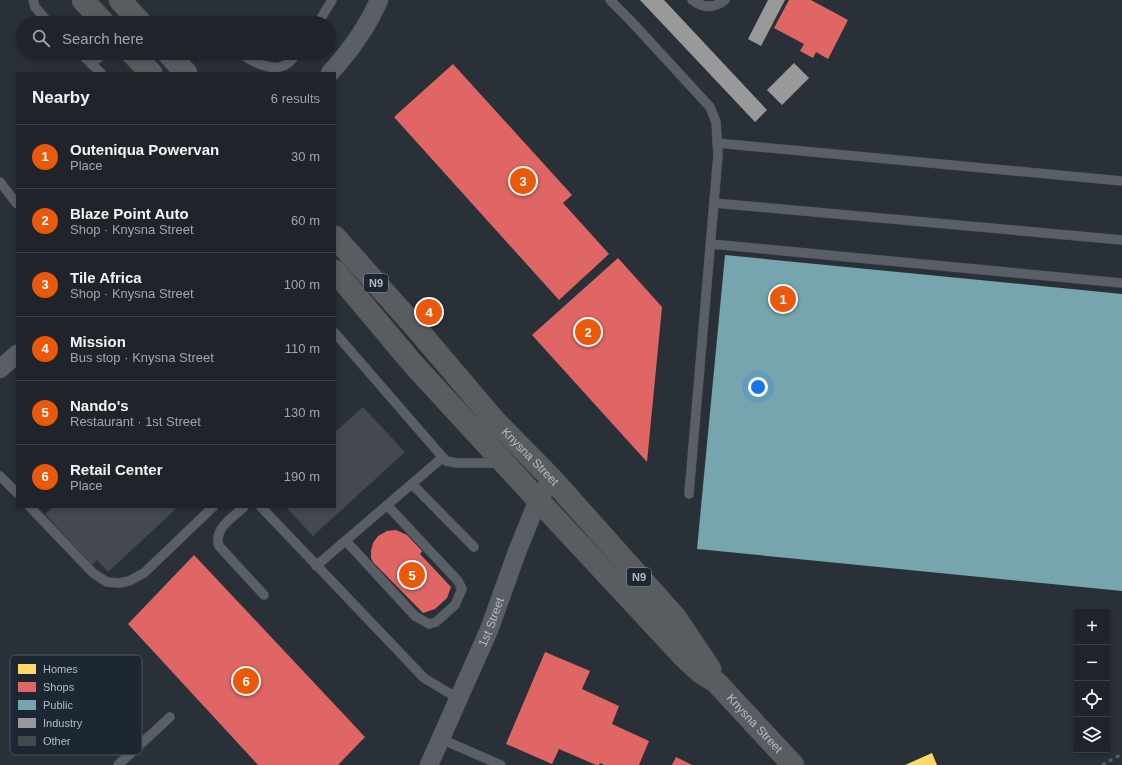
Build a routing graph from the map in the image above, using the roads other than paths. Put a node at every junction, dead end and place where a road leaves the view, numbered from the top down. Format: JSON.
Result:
{"nodes":[{"id":1,"x":33,"y":0,"type":"edge"},
{"id":2,"x":83,"y":0,"type":"edge"},
{"id":3,"x":120,"y":0,"type":"edge"},
{"id":4,"x":332,"y":0,"type":"edge"},
{"id":5,"x":379,"y":0,"type":"edge"},
{"id":6,"x":610,"y":0,"type":"edge"},
{"id":7,"x":692,"y":0,"type":"edge"},
{"id":8,"x":725,"y":0,"type":"edge"},
{"id":9,"x":43,"y":16,"type":"edge"},
{"id":10,"x":98,"y":16,"type":"edge"},
{"id":11,"x":134,"y":16,"type":"edge"},
{"id":12,"x":322,"y":16,"type":"edge"},
{"id":13,"x":87,"y":60,"type":"edge"},
{"id":14,"x":96,"y":60,"type":"edge"},
{"id":15,"x":139,"y":60,"type":"edge"},
{"id":16,"x":174,"y":60,"type":"edge"},
{"id":17,"x":252,"y":60,"type":"edge"},
{"id":18,"x":291,"y":60,"type":"edge"},
{"id":19,"x":91,"y":64,"type":"junction"},
{"id":20,"x":100,"y":72,"type":"edge"},
{"id":21,"x":150,"y":72,"type":"edge"},
{"id":22,"x":185,"y":72,"type":"edge"},
{"id":23,"x":331,"y":72,"type":"edge"},
{"id":24,"x":717,"y":143,"type":"junction"},
{"id":25,"x":1122,"y":181,"type":"edge"},
{"id":26,"x":0,"y":182,"type":"edge"},
{"id":27,"x":16,"y":203,"type":"edge"},
{"id":28,"x":714,"y":203,"type":"junction"},
{"id":29,"x":336,"y":237,"type":"edge"},
{"id":30,"x":1122,"y":240,"type":"edge"},
{"id":31,"x":710,"y":244,"type":"junction"},
{"id":32,"x":336,"y":272,"type":"edge"},
{"id":33,"x":1122,"y":283,"type":"edge"},
{"id":34,"x":336,"y":334,"type":"edge"},
{"id":35,"x":16,"y":355,"type":"edge"},
{"id":36,"x":0,"y":369,"type":"edge"},
{"id":37,"x":442,"y":458,"type":"junction"},
{"id":38,"x":505,"y":463,"type":"junction"},
{"id":39,"x":0,"y":476,"type":"edge"},
{"id":40,"x":552,"y":479,"type":"junction"},
{"id":41,"x":412,"y":484,"type":"junction"},
{"id":42,"x":16,"y":492,"type":"edge"},
{"id":43,"x":689,"y":494,"type":"dead end"},
{"id":44,"x":538,"y":500,"type":"junction"},
{"id":45,"x":387,"y":505,"type":"junction"},
{"id":46,"x":31,"y":508,"type":"edge"},
{"id":47,"x":212,"y":508,"type":"edge"},
{"id":48,"x":243,"y":508,"type":"edge"},
{"id":49,"x":262,"y":508,"type":"edge"},
{"id":50,"x":346,"y":541,"type":"junction"},
{"id":51,"x":474,"y":547,"type":"dead end"},
{"id":52,"x":316,"y":566,"type":"junction"},
{"id":53,"x":264,"y":595,"type":"dead end"},
{"id":54,"x":716,"y":682,"type":"junction"},
{"id":55,"x":459,"y":698,"type":"junction"},
{"id":56,"x":170,"y":717,"type":"dead end"},
{"id":57,"x":441,"y":739,"type":"junction"},
{"id":58,"x":142,"y":743,"type":"edge"},
{"id":59,"x":129,"y":755,"type":"edge"},
{"id":60,"x":118,"y":765,"type":"edge"},
{"id":61,"x":429,"y":765,"type":"edge"},
{"id":62,"x":501,"y":765,"type":"edge"},
{"id":63,"x":793,"y":765,"type":"edge"}],
"edges":[{"from":1,"to":9,"type":"lane"},
{"from":2,"to":10,"type":"highway"},
{"from":3,"to":11,"type":"highway"},
{"from":4,"to":12,"type":"lane"},
{"from":5,"to":23,"type":"street"},
{"from":6,"to":24,"type":"lane"},
{"from":7,"to":8,"type":"lane"},
{"from":13,"to":19,"type":"lane"},
{"from":14,"to":19,"type":"lane"},
{"from":15,"to":21,"type":"highway"},
{"from":16,"to":22,"type":"highway"},
{"from":17,"to":18,"type":"lane"},
{"from":19,"to":20,"type":"lane"},
{"from":24,"to":25,"type":"lane"},
{"from":24,"to":28,"type":"lane"},
{"from":26,"to":27,"type":"lane"},
{"from":28,"to":30,"type":"lane"},
{"from":28,"to":31,"type":"lane"},
{"from":29,"to":40,"type":"highway","name":"Knysna Street","number":"N9"},
{"from":31,"to":33,"type":"lane"},
{"from":31,"to":43,"type":"lane"},
{"from":32,"to":38,"type":"highway","name":"Knysna Street","number":"N9"},
{"from":34,"to":37,"type":"lane"},
{"from":35,"to":36,"type":"street"},
{"from":37,"to":38,"type":"lane"},
{"from":37,"to":41,"type":"lane"},
{"from":38,"to":44,"type":"highway","name":"Knysna Street","number":"N9"},
{"from":39,"to":42,"type":"lane"},
{"from":40,"to":44,"type":"street","name":"1st Street"},
{"from":40,"to":54,"type":"highway","name":"Knysna Street","number":"N9"},
{"from":41,"to":45,"type":"lane"},
{"from":41,"to":51,"type":"lane"},
{"from":44,"to":54,"type":"highway","name":"Knysna Street","number":"N9"},
{"from":44,"to":55,"type":"street","name":"1st Street"},
{"from":45,"to":50,"type":"lane"},
{"from":45,"to":50,"type":"lane"},
{"from":46,"to":47,"type":"lane"},
{"from":48,"to":53,"type":"lane"},
{"from":49,"to":52,"type":"lane"},
{"from":50,"to":52,"type":"lane"},
{"from":52,"to":55,"type":"lane"},
{"from":54,"to":63,"type":"highway","name":"Knysna Street","number":"N9"},
{"from":55,"to":57,"type":"street","name":"1st Street"},
{"from":56,"to":58,"type":"lane"},
{"from":57,"to":61,"type":"street","name":"1st Street"},
{"from":57,"to":62,"type":"lane"},
{"from":59,"to":60,"type":"lane"}]}
